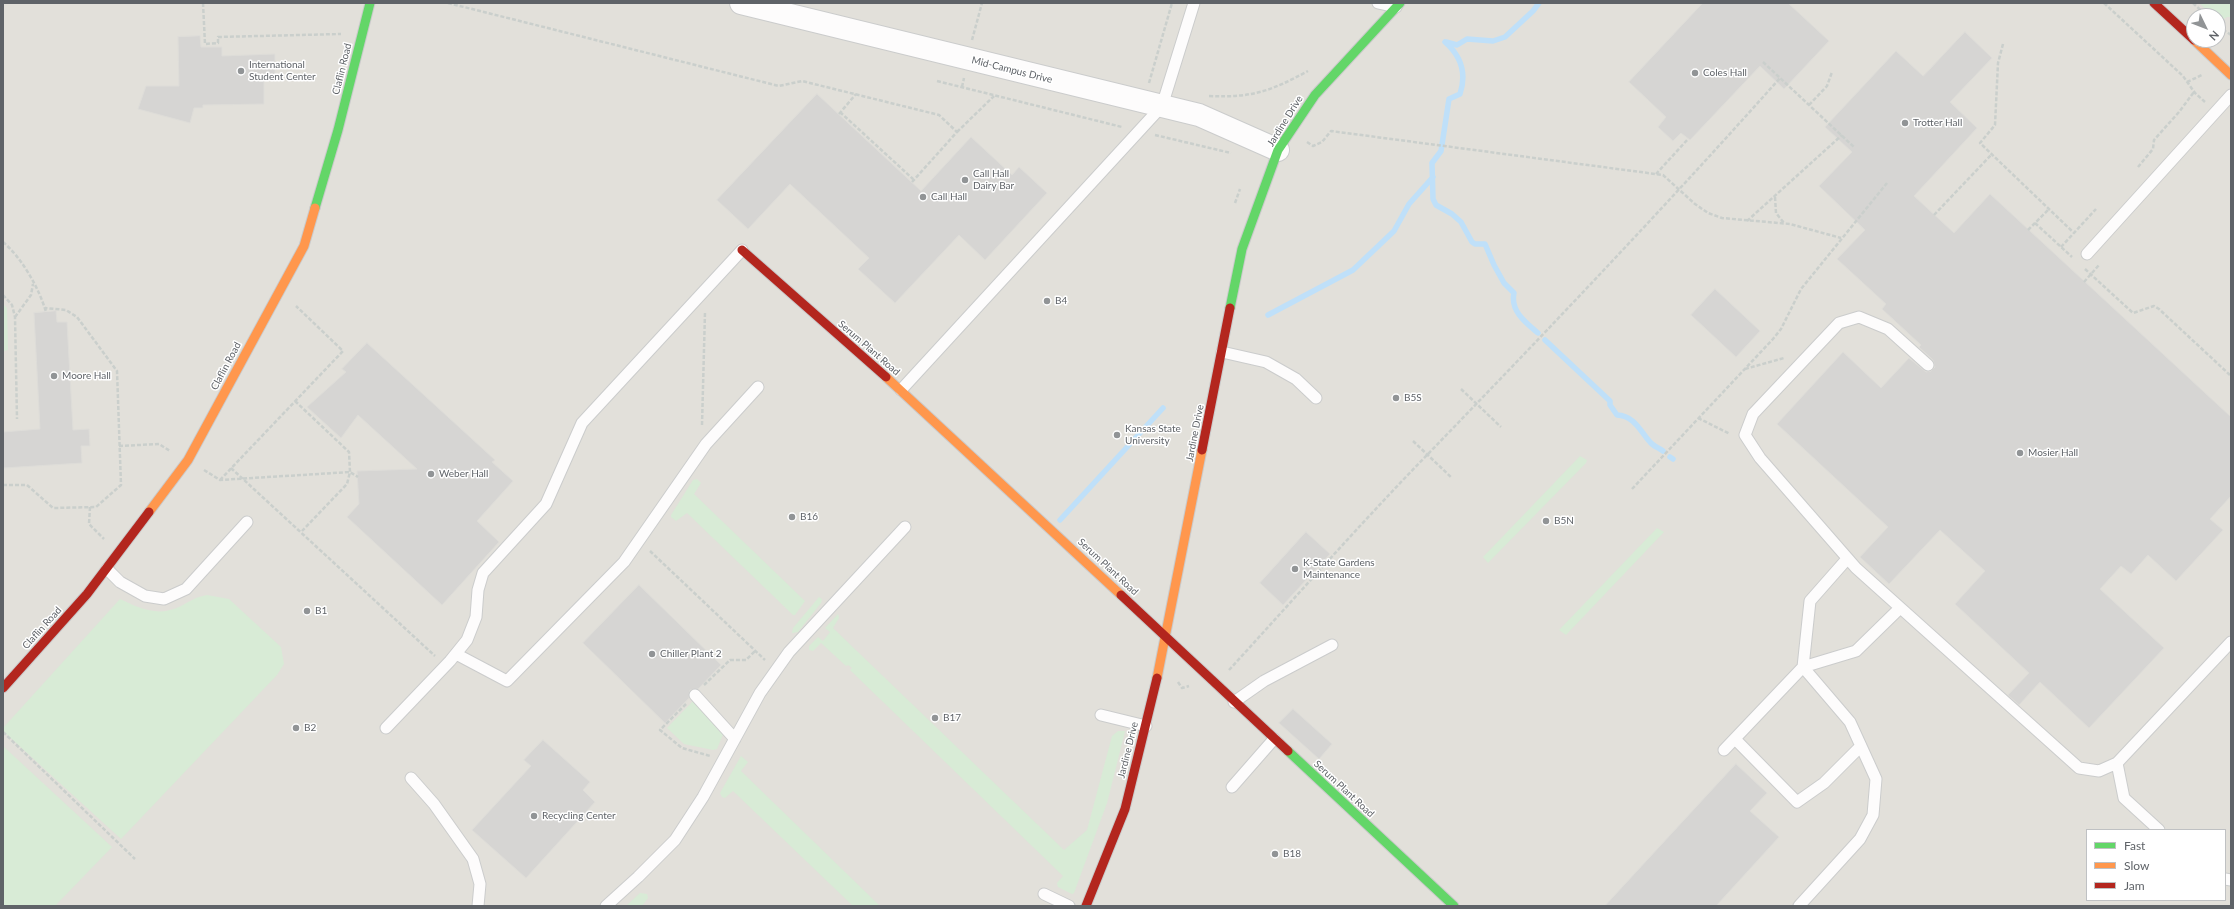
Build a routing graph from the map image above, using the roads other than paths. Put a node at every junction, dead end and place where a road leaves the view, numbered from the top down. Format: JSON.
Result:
{"nodes":[{"id":1,"x":370,"y":3,"type":"edge"},
{"id":2,"x":741,"y":3,"type":"edge"},
{"id":3,"x":1194,"y":3,"type":"edge"},
{"id":4,"x":1378,"y":3,"type":"edge"},
{"id":5,"x":2154,"y":3,"type":"edge"},
{"id":6,"x":1398,"y":5,"type":"edge"},
{"id":7,"x":769,"y":6,"type":"edge"},
{"id":8,"x":2186,"y":33,"type":"edge"},
{"id":9,"x":2202,"y":48,"type":"edge"},
{"id":10,"x":2231,"y":75,"type":"edge"},
{"id":11,"x":2231,"y":95,"type":"edge"},
{"id":12,"x":1162,"y":106,"type":"junction"},
{"id":13,"x":1278,"y":150,"type":"junction"},
{"id":14,"x":742,"y":250,"type":"joint"},
{"id":15,"x":2087,"y":254,"type":"dead end"},
{"id":16,"x":1222,"y":352,"type":"junction"},
{"id":17,"x":1928,"y":366,"type":"dead end"},
{"id":18,"x":758,"y":387,"type":"dead end"},
{"id":19,"x":901,"y":390,"type":"junction"},
{"id":20,"x":1316,"y":398,"type":"dead end"},
{"id":21,"x":248,"y":522,"type":"dead end"},
{"id":22,"x":905,"y":527,"type":"dead end"},
{"id":23,"x":1848,"y":558,"type":"junction"},
{"id":24,"x":106,"y":569,"type":"junction"},
{"id":25,"x":1900,"y":608,"type":"junction"},
{"id":26,"x":1165,"y":638,"type":"junction"},
{"id":27,"x":2231,"y":642,"type":"edge"},
{"id":28,"x":1332,"y":645,"type":"dead end"},
{"id":29,"x":456,"y":654,"type":"junction"},
{"id":30,"x":1803,"y":667,"type":"junction"},
{"id":31,"x":3,"y":688,"type":"edge"},
{"id":32,"x":695,"y":695,"type":"dead end"},
{"id":33,"x":1234,"y":702,"type":"junction"},
{"id":34,"x":1102,"y":715,"type":"dead end"},
{"id":35,"x":1146,"y":726,"type":"junction"},
{"id":36,"x":386,"y":728,"type":"dead end"},
{"id":37,"x":736,"y":739,"type":"junction"},
{"id":38,"x":1274,"y":739,"type":"junction"},
{"id":39,"x":1735,"y":739,"type":"junction"},
{"id":40,"x":1861,"y":746,"type":"junction"},
{"id":41,"x":1724,"y":750,"type":"dead end"},
{"id":42,"x":2117,"y":763,"type":"junction"},
{"id":43,"x":411,"y":778,"type":"dead end"},
{"id":44,"x":1232,"y":787,"type":"dead end"},
{"id":45,"x":2158,"y":829,"type":"edge"},
{"id":46,"x":1044,"y":894,"type":"dead end"},
{"id":47,"x":478,"y":906,"type":"edge"},
{"id":48,"x":606,"y":906,"type":"edge"},
{"id":49,"x":1069,"y":906,"type":"edge"},
{"id":50,"x":1086,"y":906,"type":"edge"},
{"id":51,"x":1454,"y":906,"type":"edge"},
{"id":52,"x":1800,"y":906,"type":"edge"}],
"edges":[{"from":1,"to":24,"type":"street","name":"Claflin Road"},
{"from":2,"to":7,"type":"street","name":"Mid-Campus Drive"},
{"from":3,"to":12,"type":"lane"},
{"from":4,"to":6,"type":"lane"},
{"from":5,"to":8,"type":"street"},
{"from":6,"to":13,"type":"street","name":"Jardine Drive"},
{"from":7,"to":12,"type":"street","name":"Mid-Campus Drive"},
{"from":9,"to":10,"type":"street"},
{"from":11,"to":15,"type":"lane"},
{"from":12,"to":13,"type":"street","name":"Mid-Campus Drive"},
{"from":12,"to":19,"type":"lane"},
{"from":13,"to":16,"type":"street","name":"Jardine Drive"},
{"from":14,"to":19,"type":"street","name":"Serum Plant Road"},
{"from":14,"to":29,"type":"lane"},
{"from":16,"to":20,"type":"lane"},
{"from":16,"to":26,"type":"street","name":"Jardine Drive"},
{"from":17,"to":23,"type":"lane"},
{"from":18,"to":29,"type":"lane"},
{"from":19,"to":26,"type":"street","name":"Serum Plant Road"},
{"from":21,"to":24,"type":"lane"},
{"from":22,"to":37,"type":"lane"},
{"from":23,"to":25,"type":"lane"},
{"from":23,"to":30,"type":"lane"},
{"from":24,"to":31,"type":"street","name":"Claflin Road"},
{"from":25,"to":30,"type":"lane"},
{"from":25,"to":42,"type":"lane"},
{"from":26,"to":33,"type":"street","name":"Serum Plant Road"},
{"from":26,"to":35,"type":"street","name":"Jardine Drive"},
{"from":27,"to":42,"type":"lane"},
{"from":28,"to":33,"type":"lane"},
{"from":29,"to":36,"type":"lane"},
{"from":30,"to":39,"type":"lane"},
{"from":30,"to":40,"type":"lane"},
{"from":32,"to":37,"type":"lane"},
{"from":33,"to":38,"type":"street","name":"Serum Plant Road"},
{"from":34,"to":35,"type":"lane"},
{"from":35,"to":50,"type":"street","name":"Jardine Drive"},
{"from":37,"to":48,"type":"lane"},
{"from":38,"to":44,"type":"lane"},
{"from":38,"to":51,"type":"street","name":"Serum Plant Road"},
{"from":39,"to":40,"type":"lane"},
{"from":39,"to":41,"type":"lane"},
{"from":40,"to":52,"type":"lane"},
{"from":42,"to":45,"type":"lane"},
{"from":43,"to":47,"type":"lane"},
{"from":46,"to":49,"type":"lane"}]}
